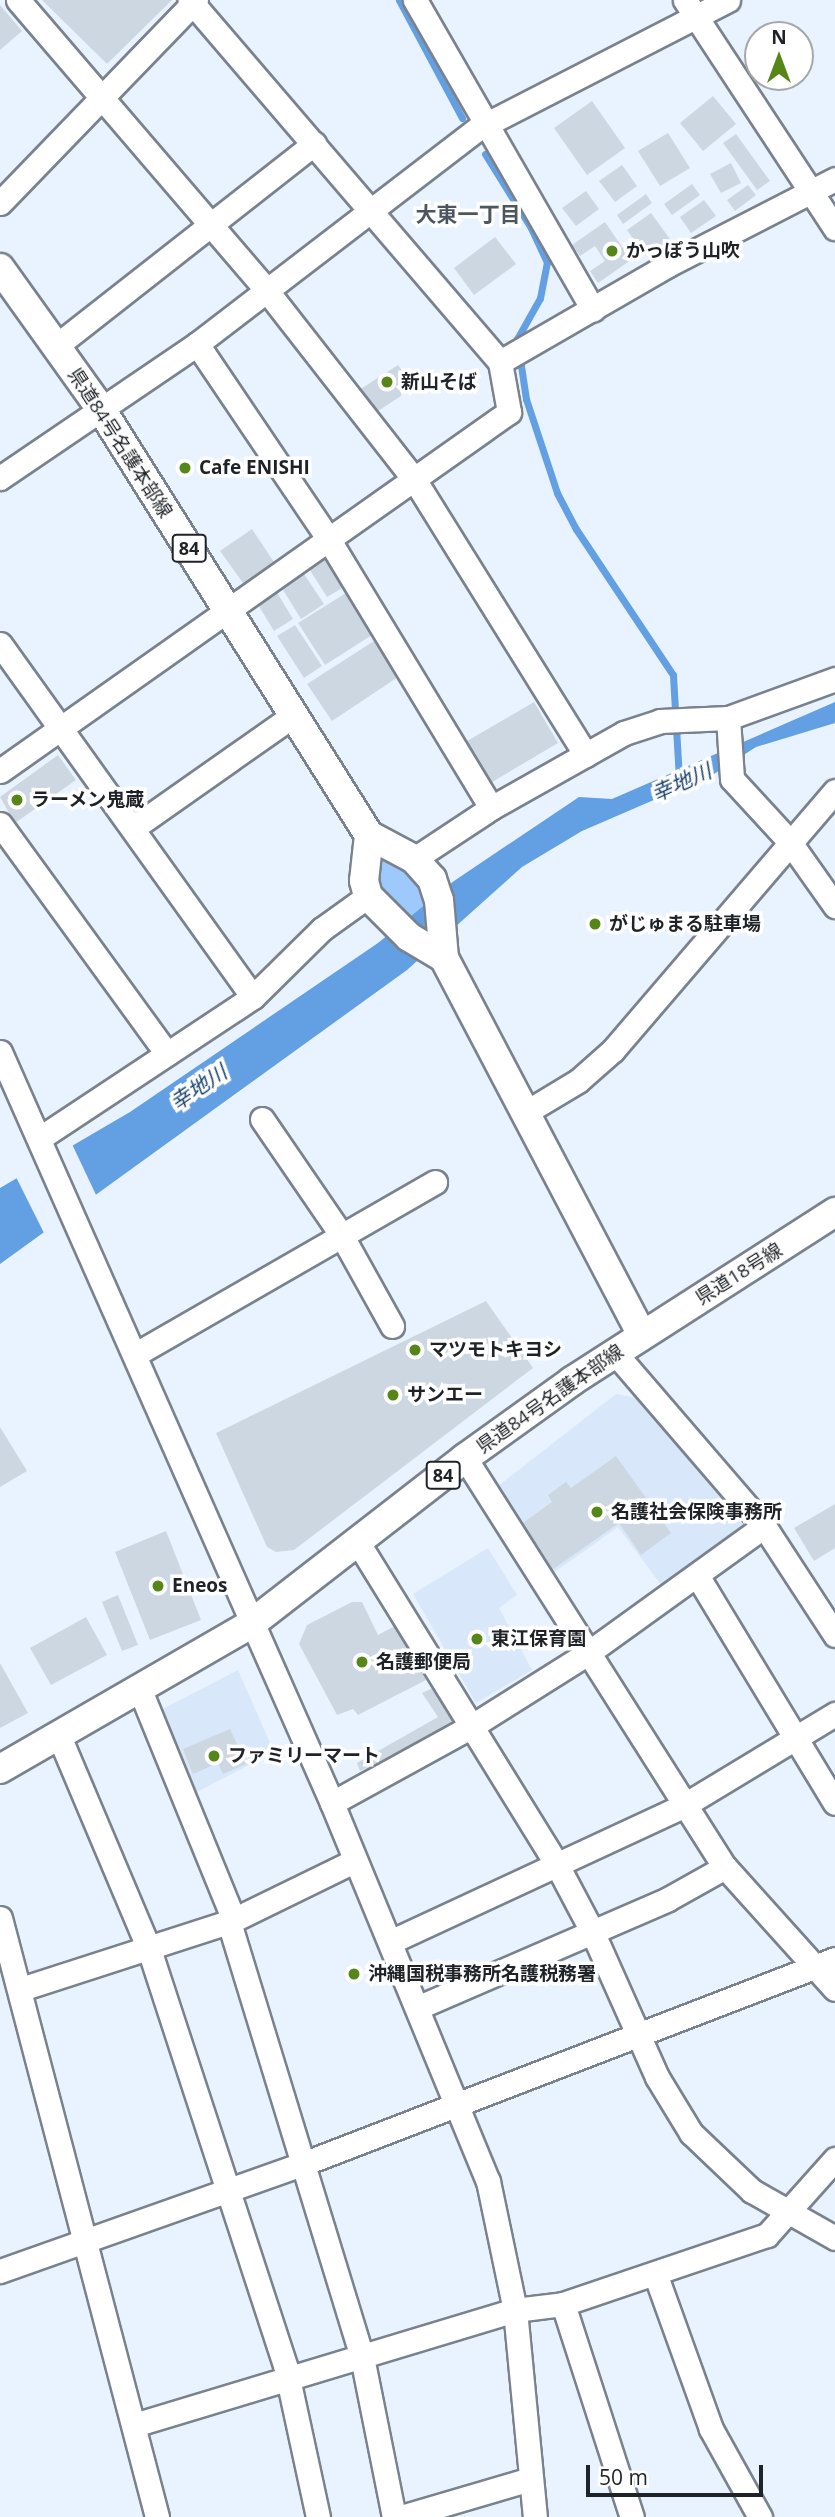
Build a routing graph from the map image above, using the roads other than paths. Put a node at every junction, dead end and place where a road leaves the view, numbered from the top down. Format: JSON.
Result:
{"nodes":[{"id":1,"x":18,"y":0,"type":"edge"},
{"id":2,"x":415,"y":0,"type":"edge"},
{"id":3,"x":728,"y":0,"type":"edge"},
{"id":4,"x":193,"y":1,"type":"edge"},
{"id":5,"x":690,"y":9,"type":"edge"},
{"id":6,"x":101,"y":98,"type":"junction"},
{"id":7,"x":485,"y":125,"type":"junction"},
{"id":8,"x":314,"y":144,"type":"junction"},
{"id":9,"x":835,"y":179,"type":"edge"},
{"id":10,"x":811,"y":192,"type":"junction"},
{"id":11,"x":0,"y":203,"type":"edge"},
{"id":12,"x":367,"y":212,"type":"junction"},
{"id":13,"x":210,"y":225,"type":"junction"},
{"id":14,"x":835,"y":228,"type":"edge"},
{"id":15,"x":0,"y":268,"type":"edge"},
{"id":16,"x":267,"y":290,"type":"junction"},
{"id":17,"x":593,"y":309,"type":"junction"},
{"id":18,"x":197,"y":344,"type":"junction"},
{"id":19,"x":56,"y":346,"type":"junction"},
{"id":20,"x":500,"y":362,"type":"junction"},
{"id":21,"x":101,"y":409,"type":"junction"},
{"id":22,"x":0,"y":478,"type":"edge"},
{"id":23,"x":414,"y":479,"type":"junction"},
{"id":24,"x":329,"y":540,"type":"junction"},
{"id":25,"x":229,"y":610,"type":"junction"},
{"id":26,"x":0,"y":644,"type":"edge"},
{"id":27,"x":835,"y":679,"type":"edge"},
{"id":28,"x":294,"y":715,"type":"junction"},
{"id":29,"x":727,"y":726,"type":"junction"},
{"id":30,"x":62,"y":729,"type":"junction"},
{"id":31,"x":586,"y":755,"type":"junction"},
{"id":32,"x":0,"y":771,"type":"edge"},
{"id":33,"x":835,"y":790,"type":"edge"},
{"id":34,"x":491,"y":808,"type":"junction"},
{"id":35,"x":0,"y":824,"type":"edge"},
{"id":36,"x":133,"y":828,"type":"junction"},
{"id":37,"x":369,"y":835,"type":"junction"},
{"id":38,"x":789,"y":841,"type":"junction"},
{"id":39,"x":414,"y":859,"type":"junction"},
{"id":40,"x":368,"y":896,"type":"junction"},
{"id":41,"x":835,"y":906,"type":"edge"},
{"id":42,"x":444,"y":958,"type":"junction"},
{"id":43,"x":253,"y":997,"type":"junction"},
{"id":44,"x":0,"y":1052,"type":"edge"},
{"id":45,"x":167,"y":1054,"type":"junction"},
{"id":46,"x":528,"y":1111,"type":"junction"},
{"id":47,"x":262,"y":1119,"type":"dead end"},
{"id":48,"x":42,"y":1144,"type":"junction"},
{"id":49,"x":435,"y":1182,"type":"dead end"},
{"id":50,"x":835,"y":1212,"type":"edge"},
{"id":51,"x":342,"y":1236,"type":"junction"},
{"id":52,"x":392,"y":1326,"type":"dead end"},
{"id":53,"x":642,"y":1335,"type":"junction"},
{"id":54,"x":615,"y":1353,"type":"junction"},
{"id":55,"x":136,"y":1354,"type":"junction"},
{"id":56,"x":465,"y":1458,"type":"junction"},
{"id":57,"x":764,"y":1525,"type":"junction"},
{"id":58,"x":357,"y":1541,"type":"junction"},
{"id":59,"x":698,"y":1577,"type":"junction"},
{"id":60,"x":251,"y":1624,"type":"junction"},
{"id":61,"x":835,"y":1635,"type":"edge"},
{"id":62,"x":587,"y":1653,"type":"junction"},
{"id":63,"x":139,"y":1690,"type":"junction"},
{"id":64,"x":835,"y":1714,"type":"edge"},
{"id":65,"x":472,"y":1726,"type":"junction"},
{"id":66,"x":59,"y":1736,"type":"junction"},
{"id":67,"x":798,"y":1737,"type":"junction"},
{"id":68,"x":0,"y":1769,"type":"edge"},
{"id":69,"x":332,"y":1803,"type":"junction"},
{"id":70,"x":835,"y":1803,"type":"edge"},
{"id":71,"x":683,"y":1806,"type":"junction"},
{"id":72,"x":354,"y":1861,"type":"junction"},
{"id":73,"x":557,"y":1865,"type":"junction"},
{"id":74,"x":725,"y":1867,"type":"junction"},
{"id":75,"x":0,"y":1918,"type":"edge"},
{"id":76,"x":231,"y":1921,"type":"junction"},
{"id":77,"x":593,"y":1931,"type":"junction"},
{"id":78,"x":390,"y":1942,"type":"junction"},
{"id":79,"x":149,"y":1949,"type":"junction"},
{"id":80,"x":825,"y":1961,"type":"edge"},
{"id":81,"x":21,"y":1989,"type":"junction"},
{"id":82,"x":835,"y":1989,"type":"edge"},
{"id":83,"x":419,"y":2007,"type":"junction"},
{"id":84,"x":639,"y":2032,"type":"junction"},
{"id":85,"x":458,"y":2102,"type":"junction"},
{"id":86,"x":835,"y":2159,"type":"edge"},
{"id":87,"x":300,"y":2165,"type":"junction"},
{"id":88,"x":227,"y":2192,"type":"junction"},
{"id":89,"x":790,"y":2211,"type":"junction"},
{"id":90,"x":835,"y":2238,"type":"edge"},
{"id":91,"x":86,"y":2243,"type":"junction"},
{"id":92,"x":0,"y":2271,"type":"edge"},
{"id":93,"x":656,"y":2276,"type":"junction"},
{"id":94,"x":563,"y":2304,"type":"junction"},
{"id":95,"x":515,"y":2310,"type":"junction"},
{"id":96,"x":362,"y":2357,"type":"junction"},
{"id":97,"x":288,"y":2378,"type":"junction"},
{"id":98,"x":134,"y":2425,"type":"junction"},
{"id":99,"x":530,"y":2479,"type":"junction"},
{"id":100,"x":157,"y":2517,"type":"edge"},
{"id":101,"x":318,"y":2517,"type":"edge"},
{"id":102,"x":394,"y":2517,"type":"edge"},
{"id":103,"x":401,"y":2517,"type":"edge"},
{"id":104,"x":536,"y":2517,"type":"edge"},
{"id":105,"x":632,"y":2517,"type":"edge"},
{"id":106,"x":760,"y":2517,"type":"edge"}],
"edges":[{"from":1,"to":6,"type":"street"},
{"from":2,"to":7,"type":"street"},
{"from":3,"to":5,"type":"street"},
{"from":4,"to":6,"type":"street"},
{"from":4,"to":8,"type":"street"},
{"from":5,"to":7,"type":"street"},
{"from":5,"to":10,"type":"street"},
{"from":6,"to":11,"type":"street"},
{"from":6,"to":13,"type":"street"},
{"from":7,"to":12,"type":"street"},
{"from":7,"to":17,"type":"street"},
{"from":8,"to":12,"type":"street"},
{"from":8,"to":13,"type":"street"},
{"from":9,"to":10,"type":"street"},
{"from":10,"to":14,"type":"street"},
{"from":10,"to":17,"type":"street"},
{"from":12,"to":16,"type":"street"},
{"from":12,"to":20,"type":"street"},
{"from":13,"to":16,"type":"street"},
{"from":13,"to":19,"type":"street"},
{"from":15,"to":19,"type":"main road","name":"県道84号名護本部線","number":"84"},
{"from":16,"to":18,"type":"street"},
{"from":16,"to":23,"type":"street"},
{"from":17,"to":20,"type":"street"},
{"from":18,"to":21,"type":"street"},
{"from":18,"to":24,"type":"street"},
{"from":19,"to":21,"type":"main road","name":"県道84号名護本部線","number":"84"},
{"from":20,"to":23,"type":"street"},
{"from":21,"to":22,"type":"street"},
{"from":21,"to":25,"type":"main road","name":"県道84号名護本部線","number":"84"},
{"from":23,"to":24,"type":"street"},
{"from":23,"to":31,"type":"street"},
{"from":24,"to":25,"type":"street"},
{"from":24,"to":34,"type":"street"},
{"from":25,"to":28,"type":"main road","name":"県道84号名護本部線","number":"84"},
{"from":25,"to":30,"type":"street"},
{"from":26,"to":30,"type":"street"},
{"from":27,"to":29,"type":"street"},
{"from":28,"to":36,"type":"street"},
{"from":28,"to":37,"type":"main road","name":"県道84号名護本部線","number":"84"},
{"from":29,"to":31,"type":"street"},
{"from":29,"to":38,"type":"street"},
{"from":30,"to":32,"type":"street"},
{"from":30,"to":36,"type":"street"},
{"from":31,"to":34,"type":"street"},
{"from":33,"to":38,"type":"street"},
{"from":34,"to":39,"type":"street"},
{"from":35,"to":45,"type":"street"},
{"from":36,"to":43,"type":"street"},
{"from":37,"to":39,"type":"main road","name":"県道84号名護本部線","number":"84"},
{"from":37,"to":40,"type":"main road"},
{"from":38,"to":41,"type":"street"},
{"from":38,"to":46,"type":"street"},
{"from":39,"to":42,"type":"main road","name":"県道84号名護本部線","number":"84"},
{"from":40,"to":42,"type":"main road"},
{"from":40,"to":43,"type":"street"},
{"from":42,"to":46,"type":"main road","name":"県道84号名護本部線","number":"84"},
{"from":43,"to":45,"type":"street"},
{"from":44,"to":48,"type":"street"},
{"from":45,"to":48,"type":"street"},
{"from":46,"to":53,"type":"main road","name":"県道84号名護本部線","number":"84"},
{"from":47,"to":51,"type":"street"},
{"from":48,"to":55,"type":"street"},
{"from":49,"to":51,"type":"street"},
{"from":50,"to":53,"type":"main road","name":"県道18号線"},
{"from":51,"to":52,"type":"street"},
{"from":51,"to":55,"type":"street"},
{"from":53,"to":54,"type":"main road","name":"県道84号名護本部線","number":"84"},
{"from":54,"to":56,"type":"main road","name":"県道84号名護本部線","number":"84"},
{"from":54,"to":57,"type":"street"},
{"from":55,"to":60,"type":"street"},
{"from":56,"to":58,"type":"main road","name":"県道84号名護本部線","number":"84"},
{"from":56,"to":62,"type":"street"},
{"from":57,"to":59,"type":"street"},
{"from":57,"to":61,"type":"street"},
{"from":58,"to":60,"type":"main road","name":"県道84号名護本部線","number":"84"},
{"from":58,"to":65,"type":"street"},
{"from":59,"to":62,"type":"street"},
{"from":59,"to":67,"type":"street"},
{"from":60,"to":63,"type":"main road","name":"県道84号名護本部線","number":"84"},
{"from":60,"to":69,"type":"street"},
{"from":62,"to":65,"type":"street"},
{"from":62,"to":71,"type":"street"},
{"from":63,"to":66,"type":"main road","name":"県道84号名護本部線","number":"84"},
{"from":63,"to":76,"type":"street"},
{"from":64,"to":67,"type":"street"},
{"from":65,"to":69,"type":"street"},
{"from":65,"to":73,"type":"street"},
{"from":66,"to":68,"type":"main road","name":"県道84号名護本部線","number":"84"},
{"from":66,"to":79,"type":"street"},
{"from":67,"to":70,"type":"street"},
{"from":67,"to":71,"type":"street"},
{"from":69,"to":72,"type":"street"},
{"from":71,"to":73,"type":"street"},
{"from":71,"to":74,"type":"street"},
{"from":72,"to":76,"type":"street"},
{"from":72,"to":78,"type":"street"},
{"from":73,"to":77,"type":"street"},
{"from":73,"to":78,"type":"street"},
{"from":74,"to":77,"type":"street"},
{"from":74,"to":80,"type":"street"},
{"from":75,"to":81,"type":"street"},
{"from":76,"to":79,"type":"street"},
{"from":76,"to":87,"type":"street"},
{"from":77,"to":83,"type":"street"},
{"from":77,"to":84,"type":"street"},
{"from":78,"to":83,"type":"street"},
{"from":79,"to":81,"type":"street"},
{"from":79,"to":88,"type":"street"},
{"from":80,"to":82,"type":"street"},
{"from":80,"to":84,"type":"street"},
{"from":81,"to":91,"type":"street"},
{"from":83,"to":85,"type":"street"},
{"from":84,"to":85,"type":"street"},
{"from":84,"to":89,"type":"street"},
{"from":85,"to":87,"type":"street"},
{"from":85,"to":95,"type":"street"},
{"from":86,"to":89,"type":"street"},
{"from":87,"to":88,"type":"street"},
{"from":87,"to":96,"type":"street"},
{"from":88,"to":91,"type":"street"},
{"from":88,"to":97,"type":"street"},
{"from":89,"to":90,"type":"street"},
{"from":89,"to":93,"type":"street"},
{"from":91,"to":92,"type":"street"},
{"from":91,"to":98,"type":"street"},
{"from":93,"to":94,"type":"street"},
{"from":93,"to":106,"type":"street"},
{"from":94,"to":95,"type":"street"},
{"from":94,"to":105,"type":"street"},
{"from":95,"to":96,"type":"street"},
{"from":95,"to":99,"type":"street"},
{"from":96,"to":97,"type":"street"},
{"from":96,"to":102,"type":"street"},
{"from":97,"to":98,"type":"street"},
{"from":97,"to":101,"type":"street"},
{"from":98,"to":100,"type":"street"},
{"from":99,"to":103,"type":"street"},
{"from":99,"to":104,"type":"street"}]}
